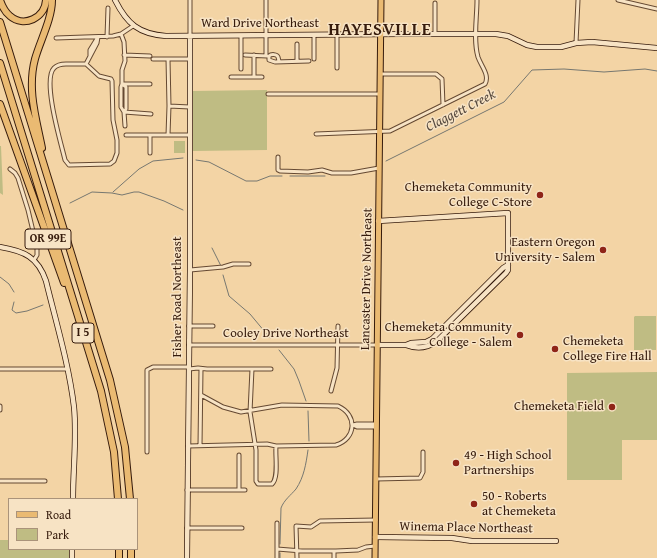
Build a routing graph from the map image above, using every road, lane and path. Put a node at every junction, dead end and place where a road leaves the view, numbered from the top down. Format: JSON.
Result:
{"nodes":[{"id":1,"x":0,"y":0,"type":"edge"},
{"id":2,"x":46,"y":0,"type":"edge"},
{"id":3,"x":52,"y":0,"type":"edge"},
{"id":4,"x":115,"y":0,"type":"edge"},
{"id":5,"x":190,"y":0,"type":"edge"},
{"id":6,"x":266,"y":0,"type":"edge"},
{"id":7,"x":381,"y":0,"type":"edge"},
{"id":8,"x":477,"y":0,"type":"edge"},
{"id":9,"x":578,"y":0,"type":"edge"},
{"id":10,"x":618,"y":0,"type":"edge"},
{"id":11,"x":435,"y":3,"type":"dead end"},
{"id":12,"x":108,"y":8,"type":"dead end"},
{"id":13,"x":657,"y":9,"type":"edge"},
{"id":14,"x":0,"y":22,"type":"edge"},
{"id":15,"x":133,"y":26,"type":"junction"},
{"id":16,"x":121,"y":34,"type":"junction"},
{"id":17,"x":337,"y":34,"type":"junction"},
{"id":18,"x":380,"y":34,"type":"junction"},
{"id":19,"x":435,"y":34,"type":"junction"},
{"id":20,"x":476,"y":34,"type":"junction"},
{"id":21,"x":266,"y":35,"type":"junction"},
{"id":22,"x":314,"y":35,"type":"junction"},
{"id":23,"x":190,"y":36,"type":"junction"},
{"id":24,"x":241,"y":36,"type":"junction"},
{"id":25,"x":98,"y":37,"type":"junction"},
{"id":26,"x":107,"y":37,"type":"junction"},
{"id":27,"x":56,"y":38,"type":"dead end"},
{"id":28,"x":576,"y":43,"type":"junction"},
{"id":29,"x":297,"y":44,"type":"dead end"},
{"id":30,"x":657,"y":48,"type":"edge"},
{"id":31,"x":124,"y":55,"type":"junction"},
{"id":32,"x":245,"y":55,"type":"dead end"},
{"id":33,"x":254,"y":55,"type":"junction"},
{"id":34,"x":267,"y":56,"type":"junction"},
{"id":35,"x":168,"y":59,"type":"junction"},
{"id":36,"x":190,"y":59,"type":"junction"},
{"id":37,"x":314,"y":59,"type":"dead end"},
{"id":38,"x":279,"y":61,"type":"junction"},
{"id":39,"x":297,"y":61,"type":"junction"},
{"id":40,"x":309,"y":61,"type":"dead end"},
{"id":41,"x":0,"y":63,"type":"edge"},
{"id":42,"x":86,"y":64,"type":"junction"},
{"id":43,"x":337,"y":68,"type":"dead end"},
{"id":44,"x":241,"y":69,"type":"dead end"},
{"id":45,"x":380,"y":74,"type":"junction"},
{"id":46,"x":0,"y":75,"type":"edge"},
{"id":47,"x":254,"y":76,"type":"junction"},
{"id":48,"x":262,"y":76,"type":"dead end"},
{"id":49,"x":231,"y":77,"type":"dead end"},
{"id":50,"x":122,"y":84,"type":"junction"},
{"id":51,"x":150,"y":84,"type":"dead end"},
{"id":52,"x":268,"y":94,"type":"dead end"},
{"id":53,"x":380,"y":94,"type":"junction"},
{"id":54,"x":0,"y":104,"type":"edge"},
{"id":55,"x":443,"y":105,"type":"junction"},
{"id":56,"x":169,"y":106,"type":"junction"},
{"id":57,"x":190,"y":107,"type":"junction"},
{"id":58,"x":124,"y":112,"type":"junction"},
{"id":59,"x":151,"y":114,"type":"dead end"},
{"id":60,"x":124,"y":126,"type":"dead end"},
{"id":61,"x":379,"y":132,"type":"junction"},
{"id":62,"x":316,"y":134,"type":"dead end"},
{"id":63,"x":126,"y":135,"type":"dead end"},
{"id":64,"x":150,"y":135,"type":"junction"},
{"id":65,"x":168,"y":135,"type":"junction"},
{"id":66,"x":190,"y":135,"type":"junction"},
{"id":67,"x":150,"y":153,"type":"dead end"},
{"id":68,"x":278,"y":158,"type":"dead end"},
{"id":69,"x":379,"y":168,"type":"junction"},
{"id":70,"x":10,"y":169,"type":"dead end"},
{"id":71,"x":33,"y":170,"type":"junction"},
{"id":72,"x":50,"y":182,"type":"junction"},
{"id":73,"x":378,"y":221,"type":"junction"},
{"id":74,"x":0,"y":247,"type":"edge"},
{"id":75,"x":34,"y":260,"type":"junction"},
{"id":76,"x":249,"y":264,"type":"dead end"},
{"id":77,"x":190,"y":270,"type":"junction"},
{"id":78,"x":189,"y":326,"type":"junction"},
{"id":79,"x":213,"y":326,"type":"dead end"},
{"id":80,"x":338,"y":326,"type":"dead end"},
{"id":81,"x":189,"y":345,"type":"junction"},
{"id":82,"x":338,"y":345,"type":"junction"},
{"id":83,"x":377,"y":345,"type":"junction"},
{"id":84,"x":67,"y":368,"type":"junction"},
{"id":85,"x":189,"y":368,"type":"junction"},
{"id":86,"x":0,"y":369,"type":"edge"},
{"id":87,"x":201,"y":369,"type":"junction"},
{"id":88,"x":252,"y":369,"type":"junction"},
{"id":89,"x":271,"y":369,"type":"dead end"},
{"id":90,"x":96,"y":374,"type":"junction"},
{"id":91,"x":331,"y":391,"type":"dead end"},
{"id":92,"x":201,"y":396,"type":"junction"},
{"id":93,"x":0,"y":406,"type":"edge"},
{"id":94,"x":0,"y":410,"type":"edge"},
{"id":95,"x":250,"y":412,"type":"junction"},
{"id":96,"x":353,"y":425,"type":"junction"},
{"id":97,"x":376,"y":426,"type":"junction"},
{"id":98,"x":255,"y":445,"type":"junction"},
{"id":99,"x":188,"y":446,"type":"junction"},
{"id":100,"x":200,"y":446,"type":"junction"},
{"id":101,"x":276,"y":446,"type":"junction"},
{"id":102,"x":147,"y":452,"type":"dead end"},
{"id":103,"x":423,"y":452,"type":"dead end"},
{"id":104,"x":239,"y":455,"type":"dead end"},
{"id":105,"x":376,"y":478,"type":"junction"},
{"id":106,"x":0,"y":481,"type":"edge"},
{"id":107,"x":45,"y":481,"type":"dead end"},
{"id":108,"x":187,"y":490,"type":"junction"},
{"id":109,"x":239,"y":490,"type":"junction"},
{"id":110,"x":245,"y":490,"type":"dead end"},
{"id":111,"x":73,"y":498,"type":"edge"},
{"id":112,"x":118,"y":498,"type":"edge"},
{"id":113,"x":130,"y":498,"type":"edge"},
{"id":114,"x":376,"y":520,"type":"junction"},
{"id":115,"x":277,"y":523,"type":"dead end"},
{"id":116,"x":187,"y":528,"type":"junction"},
{"id":117,"x":242,"y":528,"type":"dead end"},
{"id":118,"x":375,"y":537,"type":"junction"},
{"id":119,"x":556,"y":541,"type":"dead end"},
{"id":120,"x":375,"y":546,"type":"junction"},
{"id":121,"x":277,"y":549,"type":"junction"},
{"id":122,"x":296,"y":550,"type":"junction"},
{"id":123,"x":334,"y":551,"type":"junction"},
{"id":124,"x":187,"y":558,"type":"edge"},
{"id":125,"x":277,"y":558,"type":"edge"},
{"id":126,"x":296,"y":558,"type":"edge"},
{"id":127,"x":334,"y":558,"type":"edge"},
{"id":128,"x":375,"y":558,"type":"edge"}],
"edges":[{"from":1,"to":2,"type":"highway"},
{"from":3,"to":72,"type":"highway"},
{"from":4,"to":15,"type":"street","name":"Ward Drive Northeast"},
{"from":5,"to":23,"type":"street"},
{"from":6,"to":21,"type":"street"},
{"from":7,"to":18,"type":"main road","name":"Lancaster Drive Northeast"},
{"from":8,"to":20,"type":"street"},
{"from":9,"to":28,"type":"street"},
{"from":10,"to":13,"type":"street"},
{"from":11,"to":19,"type":"street"},
{"from":12,"to":26,"type":"street"},
{"from":14,"to":72,"type":"highway","number":"I 5"},
{"from":15,"to":16,"type":"street"},
{"from":15,"to":23,"type":"street","name":"Ward Drive Northeast"},
{"from":16,"to":26,"type":"street"},
{"from":16,"to":31,"type":"street"},
{"from":17,"to":18,"type":"street","name":"Ward Drive Northeast"},
{"from":17,"to":22,"type":"street","name":"Ward Drive Northeast"},
{"from":17,"to":43,"type":"street"},
{"from":18,"to":19,"type":"street","name":"Ward Drive Northeast"},
{"from":18,"to":45,"type":"main road","name":"Lancaster Drive Northeast"},
{"from":19,"to":20,"type":"street","name":"Ward Drive Northeast"},
{"from":20,"to":28,"type":"street","name":"Ward Drive Northeast"},
{"from":20,"to":55,"type":"street"},
{"from":21,"to":22,"type":"street","name":"Ward Drive Northeast"},
{"from":21,"to":24,"type":"street","name":"Ward Drive Northeast"},
{"from":21,"to":34,"type":"street"},
{"from":22,"to":37,"type":"street"},
{"from":23,"to":24,"type":"street","name":"Ward Drive Northeast"},
{"from":23,"to":36,"type":"street","name":"Fisher Road Northeast"},
{"from":24,"to":44,"type":"street"},
{"from":25,"to":26,"type":"street"},
{"from":25,"to":27,"type":"street"},
{"from":25,"to":42,"type":"street"},
{"from":28,"to":30,"type":"street","name":"Ward Drive Northeast"},
{"from":29,"to":39,"type":"street"},
{"from":31,"to":35,"type":"street"},
{"from":31,"to":50,"type":"street"},
{"from":32,"to":33,"type":"street"},
{"from":33,"to":34,"type":"street"},
{"from":33,"to":47,"type":"street"},
{"from":34,"to":38,"type":"street"},
{"from":34,"to":38,"type":"street"},
{"from":35,"to":36,"type":"street"},
{"from":35,"to":56,"type":"street"},
{"from":36,"to":57,"type":"street","name":"Fisher Road Northeast"},
{"from":38,"to":39,"type":"street"},
{"from":39,"to":40,"type":"street"},
{"from":41,"to":71,"type":"highway","number":"I 5"},
{"from":42,"to":42,"type":"street"},
{"from":45,"to":53,"type":"main road","name":"Lancaster Drive Northeast"},
{"from":45,"to":55,"type":"street"},
{"from":46,"to":71,"type":"highway","number":"I 5"},
{"from":47,"to":48,"type":"street"},
{"from":47,"to":49,"type":"street"},
{"from":50,"to":51,"type":"street"},
{"from":50,"to":58,"type":"street"},
{"from":52,"to":53,"type":"street"},
{"from":53,"to":61,"type":"main road","name":"Lancaster Drive Northeast"},
{"from":54,"to":90,"type":"highway","number":"OR 99E"},
{"from":55,"to":61,"type":"street"},
{"from":56,"to":57,"type":"street"},
{"from":56,"to":65,"type":"street"},
{"from":57,"to":66,"type":"street","name":"Fisher Road Northeast"},
{"from":58,"to":59,"type":"street"},
{"from":58,"to":60,"type":"street"},
{"from":61,"to":62,"type":"street"},
{"from":61,"to":69,"type":"main road","name":"Lancaster Drive Northeast"},
{"from":63,"to":64,"type":"street"},
{"from":64,"to":65,"type":"street"},
{"from":64,"to":67,"type":"street"},
{"from":65,"to":66,"type":"street"},
{"from":66,"to":77,"type":"street","name":"Fisher Road Northeast"},
{"from":68,"to":69,"type":"street"},
{"from":69,"to":73,"type":"main road","name":"Lancaster Drive Northeast"},
{"from":70,"to":75,"type":"street"},
{"from":71,"to":90,"type":"highway","number":"I 5"},
{"from":72,"to":113,"type":"highway","number":"I 5"},
{"from":73,"to":83,"type":"main road","name":"Lancaster Drive Northeast"},
{"from":73,"to":83,"type":"street","name":"Cooley Drive Northeast"},
{"from":74,"to":75,"type":"street"},
{"from":75,"to":84,"type":"street"},
{"from":76,"to":77,"type":"street"},
{"from":77,"to":78,"type":"street","name":"Fisher Road Northeast"},
{"from":78,"to":79,"type":"street"},
{"from":78,"to":81,"type":"street","name":"Fisher Road Northeast"},
{"from":80,"to":82,"type":"street"},
{"from":81,"to":82,"type":"street","name":"Cooley Drive Northeast"},
{"from":81,"to":85,"type":"street","name":"Fisher Road Northeast"},
{"from":82,"to":83,"type":"street","name":"Cooley Drive Northeast"},
{"from":82,"to":91,"type":"street"},
{"from":83,"to":97,"type":"main road","name":"Lancaster Drive Northeast"},
{"from":84,"to":86,"type":"street"},
{"from":84,"to":111,"type":"street"},
{"from":85,"to":87,"type":"street"},
{"from":85,"to":99,"type":"street","name":"Fisher Road Northeast"},
{"from":85,"to":102,"type":"street"},
{"from":87,"to":88,"type":"street"},
{"from":87,"to":92,"type":"street"},
{"from":88,"to":89,"type":"street"},
{"from":88,"to":95,"type":"street"},
{"from":90,"to":112,"type":"highway","number":"I 5"},
{"from":92,"to":95,"type":"street"},
{"from":92,"to":100,"type":"street"},
{"from":93,"to":94,"type":"street"},
{"from":95,"to":96,"type":"street"},
{"from":95,"to":98,"type":"street"},
{"from":96,"to":97,"type":"street"},
{"from":96,"to":101,"type":"street"},
{"from":97,"to":105,"type":"main road","name":"Lancaster Drive Northeast"},
{"from":98,"to":100,"type":"street"},
{"from":98,"to":101,"type":"street"},
{"from":98,"to":101,"type":"street"},
{"from":99,"to":100,"type":"street"},
{"from":99,"to":108,"type":"street","name":"Fisher Road Northeast"},
{"from":103,"to":105,"type":"street"},
{"from":104,"to":109,"type":"street"},
{"from":105,"to":114,"type":"main road","name":"Lancaster Drive Northeast"},
{"from":106,"to":107,"type":"street"},
{"from":108,"to":109,"type":"street"},
{"from":108,"to":116,"type":"street","name":"Fisher Road Northeast"},
{"from":109,"to":110,"type":"street"},
{"from":114,"to":118,"type":"main road","name":"Lancaster Drive Northeast"},
{"from":114,"to":122,"type":"street"},
{"from":115,"to":121,"type":"street"},
{"from":116,"to":117,"type":"street"},
{"from":116,"to":124,"type":"street","name":"Fisher Road Northeast"},
{"from":118,"to":119,"type":"street","name":"Winema Place Northeast"},
{"from":118,"to":120,"type":"main road","name":"Lancaster Drive Northeast"},
{"from":120,"to":123,"type":"street"},
{"from":120,"to":128,"type":"main road","name":"Lancaster Drive Northeast"},
{"from":121,"to":122,"type":"street"},
{"from":121,"to":125,"type":"street"},
{"from":122,"to":123,"type":"street"},
{"from":122,"to":126,"type":"street"},
{"from":123,"to":127,"type":"street"}]}
